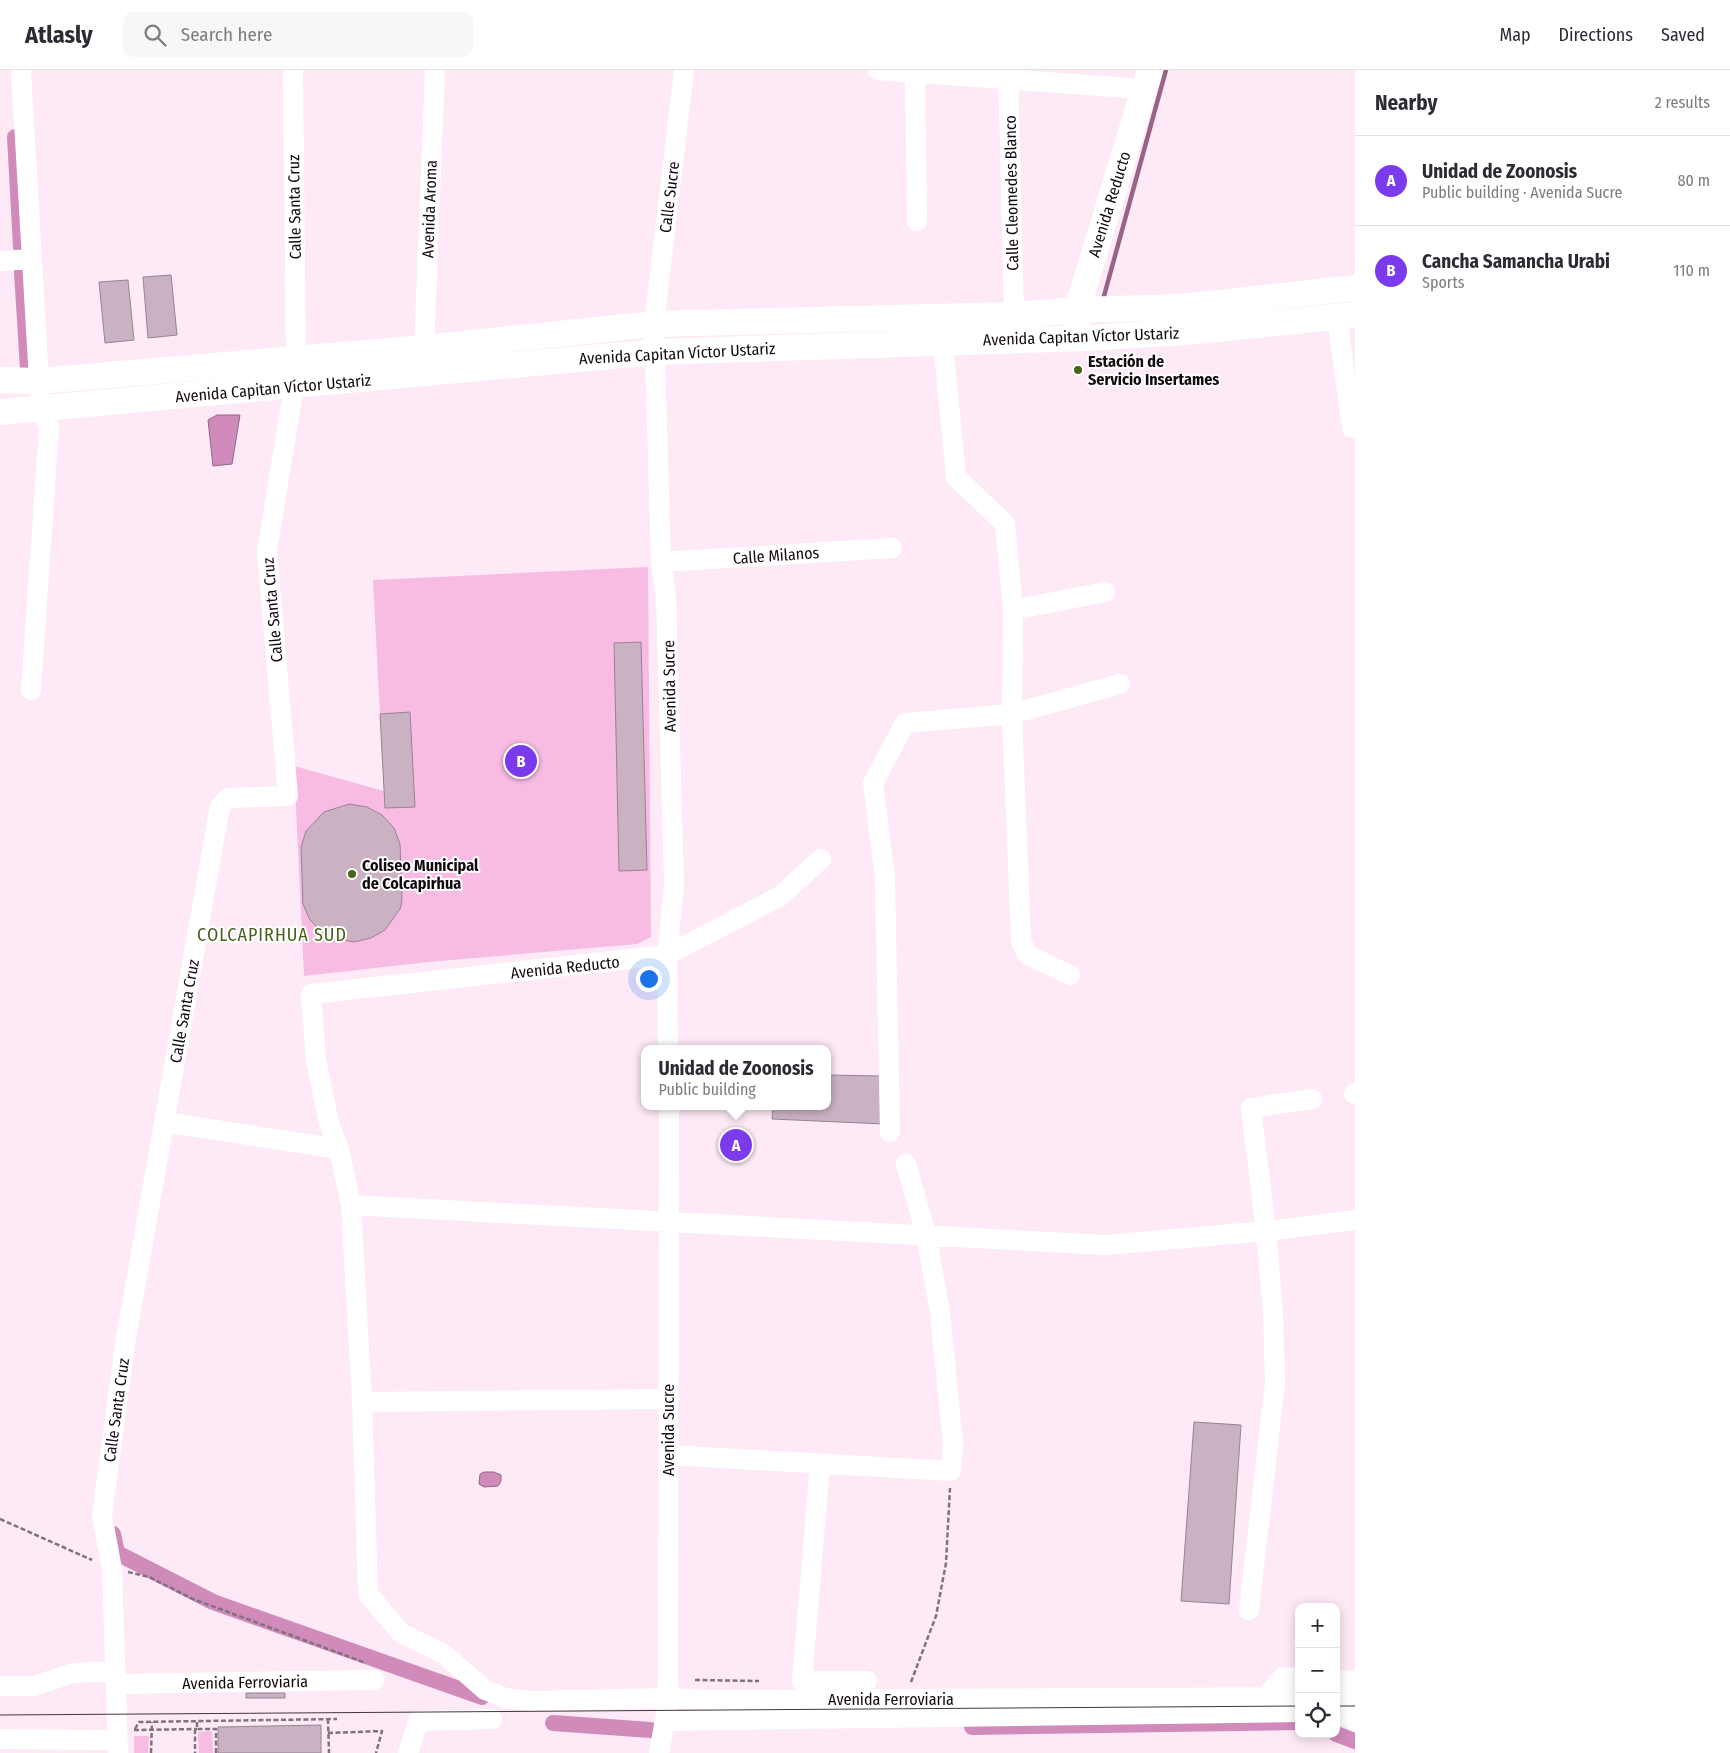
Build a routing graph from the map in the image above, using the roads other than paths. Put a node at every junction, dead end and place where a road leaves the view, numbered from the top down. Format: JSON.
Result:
{"nodes":[{"id":1,"x":21,"y":70,"type":"edge"},
{"id":2,"x":292,"y":70,"type":"edge"},
{"id":3,"x":435,"y":70,"type":"edge"},
{"id":4,"x":684,"y":70,"type":"edge"},
{"id":5,"x":878,"y":70,"type":"edge"},
{"id":6,"x":914,"y":73,"type":"junction"},
{"id":7,"x":1008,"y":75,"type":"edge"},
{"id":8,"x":1147,"y":79,"type":"edge"},
{"id":9,"x":917,"y":221,"type":"dead end"},
{"id":10,"x":32,"y":259,"type":"junction"},
{"id":11,"x":0,"y":260,"type":"edge"},
{"id":12,"x":1355,"y":288,"type":"edge"},
{"id":13,"x":1077,"y":310,"type":"junction"},
{"id":14,"x":1014,"y":315,"type":"junction"},
{"id":15,"x":1346,"y":316,"type":"edge"},
{"id":16,"x":654,"y":324,"type":"junction"},
{"id":17,"x":1077,"y":339,"type":"junction"},
{"id":18,"x":943,"y":342,"type":"junction"},
{"id":19,"x":424,"y":348,"type":"junction"},
{"id":20,"x":655,"y":352,"type":"junction"},
{"id":21,"x":296,"y":359,"type":"junction"},
{"id":22,"x":0,"y":380,"type":"edge"},
{"id":23,"x":39,"y":381,"type":"junction"},
{"id":24,"x":294,"y":386,"type":"junction"},
{"id":25,"x":42,"y":409,"type":"junction"},
{"id":26,"x":0,"y":412,"type":"edge"},
{"id":27,"x":1355,"y":428,"type":"edge"},
{"id":28,"x":892,"y":548,"type":"dead end"},
{"id":29,"x":661,"y":562,"type":"junction"},
{"id":30,"x":1105,"y":592,"type":"dead end"},
{"id":31,"x":1013,"y":610,"type":"junction"},
{"id":32,"x":1120,"y":684,"type":"dead end"},
{"id":33,"x":31,"y":690,"type":"dead end"},
{"id":34,"x":1012,"y":714,"type":"junction"},
{"id":35,"x":821,"y":859,"type":"dead end"},
{"id":36,"x":667,"y":955,"type":"junction"},
{"id":37,"x":1070,"y":975,"type":"dead end"},
{"id":38,"x":668,"y":1045,"type":"edge"},
{"id":39,"x":1312,"y":1099,"type":"dead end"},
{"id":40,"x":668,"y":1110,"type":"edge"},
{"id":41,"x":165,"y":1122,"type":"junction"},
{"id":42,"x":890,"y":1132,"type":"dead end"},
{"id":43,"x":340,"y":1149,"type":"junction"},
{"id":44,"x":906,"y":1164,"type":"dead end"},
{"id":45,"x":351,"y":1205,"type":"junction"},
{"id":46,"x":1355,"y":1220,"type":"edge"},
{"id":47,"x":670,"y":1223,"type":"junction"},
{"id":48,"x":1266,"y":1232,"type":"junction"},
{"id":49,"x":926,"y":1234,"type":"junction"},
{"id":50,"x":668,"y":1399,"type":"junction"},
{"id":51,"x":362,"y":1402,"type":"junction"},
{"id":52,"x":668,"y":1455,"type":"junction"},
{"id":53,"x":820,"y":1464,"type":"junction"},
{"id":54,"x":1249,"y":1610,"type":"dead end"},
{"id":55,"x":116,"y":1678,"type":"junction"},
{"id":56,"x":1295,"y":1678,"type":"edge"},
{"id":57,"x":374,"y":1680,"type":"road end"},
{"id":58,"x":1340,"y":1680,"type":"edge"},
{"id":59,"x":867,"y":1681,"type":"dead end"},
{"id":60,"x":1355,"y":1681,"type":"edge"},
{"id":61,"x":0,"y":1686,"type":"edge"},
{"id":62,"x":668,"y":1689,"type":"junction"},
{"id":63,"x":1355,"y":1696,"type":"edge"},
{"id":64,"x":1295,"y":1697,"type":"edge"},
{"id":65,"x":1340,"y":1697,"type":"edge"},
{"id":66,"x":1265,"y":1698,"type":"junction"},
{"id":67,"x":1295,"y":1712,"type":"edge"},
{"id":68,"x":1340,"y":1715,"type":"edge"},
{"id":69,"x":492,"y":1719,"type":"dead end"},
{"id":70,"x":665,"y":1721,"type":"junction"},
{"id":71,"x":1355,"y":1722,"type":"edge"},
{"id":72,"x":0,"y":1739,"type":"edge"},
{"id":73,"x":125,"y":1740,"type":"edge"},
{"id":74,"x":408,"y":1753,"type":"edge"},
{"id":75,"x":658,"y":1753,"type":"edge"}],
"edges":[{"from":1,"to":10,"type":"street"},
{"from":2,"to":21,"type":"street","name":"Calle Santa Cruz"},
{"from":3,"to":19,"type":"street","name":"Avenida Aroma"},
{"from":4,"to":16,"type":"street","name":"Calle Sucre"},
{"from":5,"to":6,"type":"street"},
{"from":6,"to":7,"type":"street"},
{"from":6,"to":9,"type":"street"},
{"from":7,"to":8,"type":"street"},
{"from":7,"to":14,"type":"street","name":"Calle Cleomedes Blanco"},
{"from":8,"to":13,"type":"main road","name":"Avenida Reducto"},
{"from":10,"to":11,"type":"street"},
{"from":10,"to":23,"type":"street"},
{"from":12,"to":13,"type":"main road","name":"Avenida Capitan Víctor Ustariz"},
{"from":13,"to":14,"type":"main road","name":"Avenida Capitan Víctor Ustariz"},
{"from":13,"to":17,"type":"main road","name":"Avenida Reducto"},
{"from":14,"to":16,"type":"main road","name":"Avenida Capitan Víctor Ustariz"},
{"from":15,"to":17,"type":"main road","name":"Avenida Capitan Víctor Ustariz"},
{"from":15,"to":27,"type":"street"},
{"from":16,"to":19,"type":"main road","name":"Avenida Capitan Víctor Ustariz"},
{"from":16,"to":20,"type":"street","name":"Avenida Sucre"},
{"from":17,"to":18,"type":"main road","name":"Avenida Capitan Víctor Ustariz"},
{"from":18,"to":20,"type":"main road","name":"Avenida Capitan Víctor Ustariz"},
{"from":18,"to":31,"type":"street"},
{"from":19,"to":21,"type":"main road","name":"Avenida Capitan Víctor Ustariz"},
{"from":20,"to":24,"type":"main road","name":"Avenida Capitan Víctor Ustariz"},
{"from":20,"to":29,"type":"street","name":"Avenida Sucre"},
{"from":21,"to":23,"type":"main road","name":"Avenida Capitan Víctor Ustariz"},
{"from":21,"to":24,"type":"street","name":"Calle Santa Cruz"},
{"from":22,"to":23,"type":"main road","name":"Avenida Capitan Víctor Ustariz"},
{"from":23,"to":25,"type":"street"},
{"from":24,"to":25,"type":"main road","name":"Avenida Capitan Víctor Ustariz"},
{"from":24,"to":41,"type":"street","name":"Calle Santa Cruz"},
{"from":25,"to":26,"type":"main road","name":"Avenida Capitan Víctor Ustariz"},
{"from":25,"to":33,"type":"street"},
{"from":28,"to":29,"type":"street","name":"Calle Milanos"},
{"from":29,"to":36,"type":"street","name":"Avenida Sucre"},
{"from":30,"to":31,"type":"street"},
{"from":31,"to":34,"type":"street"},
{"from":32,"to":34,"type":"street"},
{"from":34,"to":37,"type":"street"},
{"from":34,"to":42,"type":"street"},
{"from":35,"to":36,"type":"street","name":"Avenida Reducto"},
{"from":36,"to":38,"type":"street","name":"Avenida Sucre"},
{"from":36,"to":43,"type":"street","name":"Avenida Reducto"},
{"from":39,"to":48,"type":"street"},
{"from":40,"to":47,"type":"street","name":"Avenida Sucre"},
{"from":41,"to":43,"type":"street"},
{"from":41,"to":55,"type":"street","name":"Calle Santa Cruz"},
{"from":43,"to":45,"type":"street"},
{"from":44,"to":49,"type":"street"},
{"from":45,"to":47,"type":"street"},
{"from":45,"to":51,"type":"street"},
{"from":46,"to":48,"type":"street"},
{"from":47,"to":49,"type":"street"},
{"from":47,"to":50,"type":"street","name":"Avenida Sucre"},
{"from":48,"to":49,"type":"street"},
{"from":48,"to":54,"type":"street"},
{"from":49,"to":53,"type":"street"},
{"from":50,"to":51,"type":"street"},
{"from":50,"to":52,"type":"street","name":"Avenida Sucre"},
{"from":51,"to":62,"type":"street","name":"Avenida Ferroviaria"},
{"from":52,"to":53,"type":"street"},
{"from":52,"to":62,"type":"street","name":"Avenida Sucre"},
{"from":53,"to":59,"type":"street"},
{"from":55,"to":57,"type":"street","name":"Avenida Ferroviaria"},
{"from":55,"to":61,"type":"street","name":"Avenida Ferroviaria"},
{"from":55,"to":73,"type":"street","name":"Calle Santa Cruz"},
{"from":56,"to":66,"type":"street"},
{"from":58,"to":60,"type":"street"},
{"from":62,"to":66,"type":"street","name":"Avenida Ferroviaria"},
{"from":62,"to":70,"type":"street","name":"Avenida Sucre"},
{"from":63,"to":65,"type":"street"},
{"from":64,"to":66,"type":"street","name":"Avenida Ferroviaria"},
{"from":67,"to":70,"type":"street","name":"Avenida Ferroviaria"},
{"from":68,"to":71,"type":"street"},
{"from":69,"to":74,"type":"street"},
{"from":70,"to":75,"type":"street","name":"Avenida Sucre"},
{"from":72,"to":73,"type":"street"}]}
